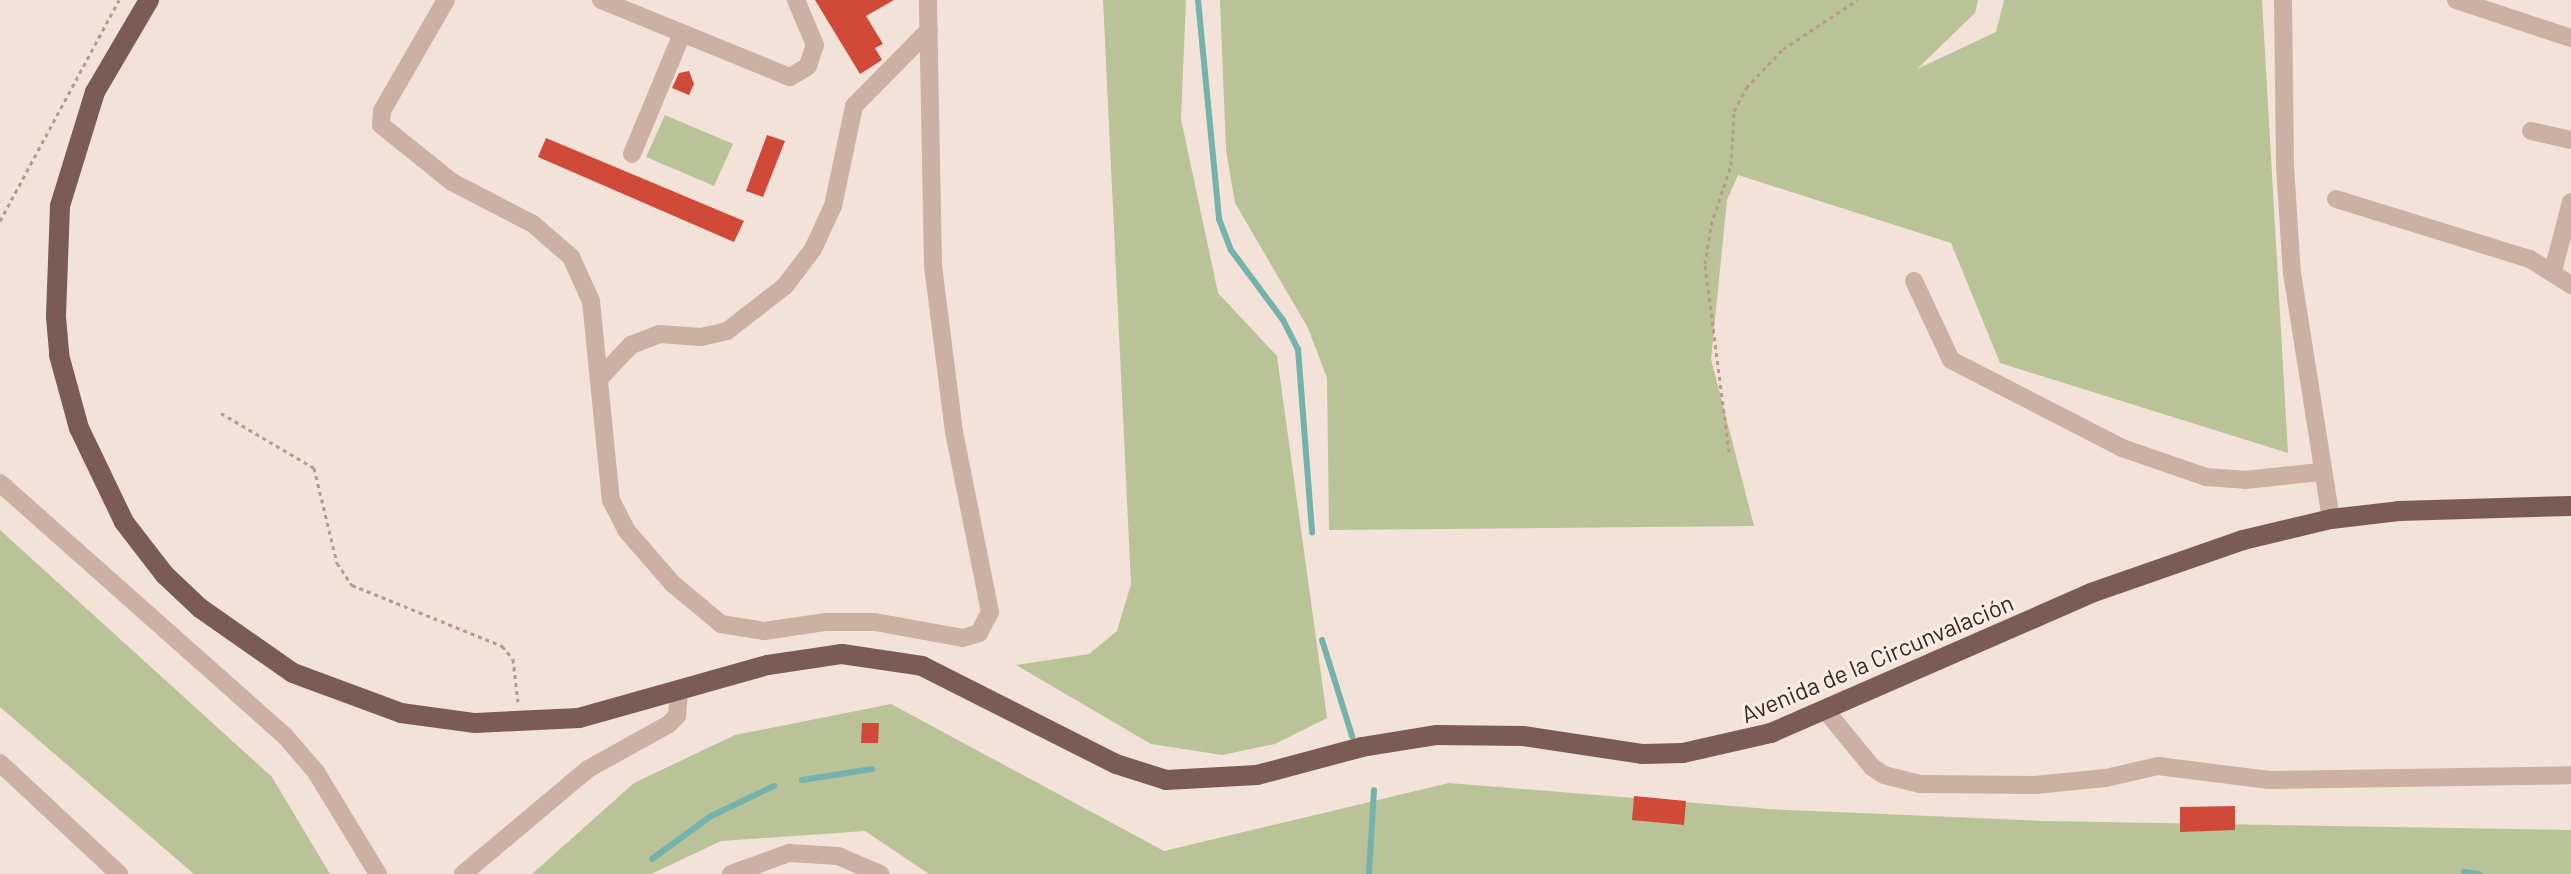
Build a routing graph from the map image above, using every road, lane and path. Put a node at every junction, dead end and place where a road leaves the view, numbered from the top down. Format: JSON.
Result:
{"nodes":[{"id":1,"x":119,"y":0,"type":"edge"},
{"id":2,"x":149,"y":0,"type":"edge"},
{"id":3,"x":446,"y":0,"type":"edge"},
{"id":4,"x":601,"y":0,"type":"edge"},
{"id":5,"x":796,"y":0,"type":"edge"},
{"id":6,"x":928,"y":0,"type":"edge"},
{"id":7,"x":1857,"y":0,"type":"edge"},
{"id":8,"x":2283,"y":0,"type":"edge"},
{"id":9,"x":2456,"y":0,"type":"edge"},
{"id":10,"x":929,"y":30,"type":"junction"},
{"id":11,"x":682,"y":34,"type":"junction"},
{"id":12,"x":2571,"y":38,"type":"edge"},
{"id":13,"x":2531,"y":131,"type":"dead end"},
{"id":14,"x":2571,"y":140,"type":"edge"},
{"id":15,"x":632,"y":154,"type":"dead end"},
{"id":16,"x":2336,"y":199,"type":"dead end"},
{"id":17,"x":2571,"y":202,"type":"edge"},
{"id":18,"x":3,"y":210,"type":"edge"},
{"id":19,"x":0,"y":221,"type":"edge"},
{"id":20,"x":2553,"y":271,"type":"junction"},
{"id":21,"x":1914,"y":281,"type":"dead end"},
{"id":22,"x":2571,"y":285,"type":"edge"},
{"id":23,"x":599,"y":379,"type":"junction"},
{"id":24,"x":221,"y":413,"type":"dead end"},
{"id":25,"x":1729,"y":452,"type":"dead end"},
{"id":26,"x":2320,"y":472,"type":"junction"},
{"id":27,"x":0,"y":483,"type":"edge"},
{"id":28,"x":2571,"y":506,"type":"edge"},
{"id":29,"x":2331,"y":519,"type":"junction"},
{"id":30,"x":679,"y":694,"type":"junction"},
{"id":31,"x":1826,"y":711,"type":"junction"},
{"id":32,"x":519,"y":724,"type":"junction"},
{"id":33,"x":0,"y":763,"type":"edge"},
{"id":34,"x":2571,"y":775,"type":"edge"},
{"id":35,"x":119,"y":874,"type":"edge"},
{"id":36,"x":378,"y":874,"type":"edge"},
{"id":37,"x":463,"y":874,"type":"edge"},
{"id":38,"x":731,"y":874,"type":"edge"},
{"id":39,"x":880,"y":874,"type":"edge"}],
"edges":[{"from":1,"to":18,"type":"path"},
{"from":2,"to":32,"type":"main road","name":"Avenida de la Circunvalación"},
{"from":3,"to":23,"type":"street"},
{"from":4,"to":11,"type":"street"},
{"from":5,"to":11,"type":"street"},
{"from":6,"to":10,"type":"street"},
{"from":7,"to":25,"type":"path"},
{"from":8,"to":26,"type":"street"},
{"from":9,"to":12,"type":"street"},
{"from":10,"to":23,"type":"street"},
{"from":10,"to":23,"type":"street"},
{"from":11,"to":15,"type":"street"},
{"from":13,"to":14,"type":"street"},
{"from":16,"to":20,"type":"street"},
{"from":17,"to":20,"type":"street"},
{"from":18,"to":19,"type":"path"},
{"from":20,"to":22,"type":"street"},
{"from":21,"to":26,"type":"street"},
{"from":24,"to":32,"type":"path"},
{"from":26,"to":29,"type":"street"},
{"from":27,"to":36,"type":"street"},
{"from":28,"to":29,"type":"main road","name":"Avenida de la Circunvalación"},
{"from":29,"to":31,"type":"main road","name":"Avenida de la Circunvalación"},
{"from":30,"to":31,"type":"main road","name":"Avenida de la Circunvalación"},
{"from":30,"to":32,"type":"main road","name":"Avenida de la Circunvalación"},
{"from":30,"to":37,"type":"street"},
{"from":31,"to":34,"type":"street"},
{"from":33,"to":35,"type":"street"},
{"from":38,"to":39,"type":"street"}]}
